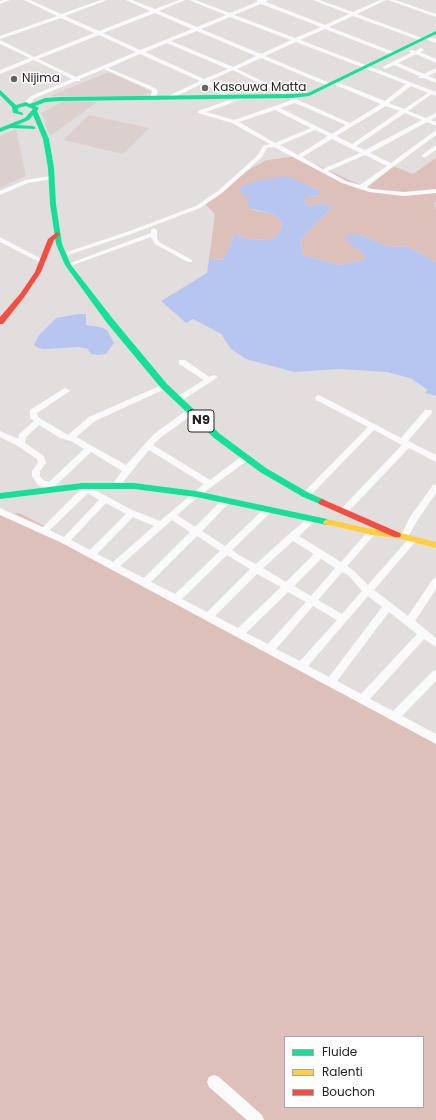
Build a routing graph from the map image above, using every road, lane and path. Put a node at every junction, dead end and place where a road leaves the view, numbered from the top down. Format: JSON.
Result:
{"nodes":[{"id":1,"x":8,"y":0,"type":"edge"},
{"id":2,"x":26,"y":0,"type":"edge"},
{"id":3,"x":105,"y":0,"type":"edge"},
{"id":4,"x":128,"y":0,"type":"edge"},
{"id":5,"x":184,"y":0,"type":"edge"},
{"id":6,"x":191,"y":0,"type":"edge"},
{"id":7,"x":255,"y":0,"type":"edge"},
{"id":8,"x":315,"y":0,"type":"edge"},
{"id":9,"x":384,"y":0,"type":"edge"},
{"id":10,"x":390,"y":0,"type":"edge"},
{"id":11,"x":264,"y":1,"type":"edge"},
{"id":12,"x":0,"y":3,"type":"edge"},
{"id":13,"x":155,"y":11,"type":"junction"},
{"id":14,"x":354,"y":14,"type":"junction"},
{"id":15,"x":230,"y":15,"type":"junction"},
{"id":16,"x":62,"y":16,"type":"junction"},
{"id":17,"x":436,"y":16,"type":"edge"},
{"id":18,"x":325,"y":27,"type":"junction"},
{"id":19,"x":197,"y":29,"type":"junction"},
{"id":20,"x":436,"y":32,"type":"edge"},
{"id":21,"x":99,"y":33,"type":"junction"},
{"id":22,"x":0,"y":38,"type":"edge"},
{"id":23,"x":422,"y":38,"type":"junction"},
{"id":24,"x":294,"y":41,"type":"junction"},
{"id":25,"x":436,"y":41,"type":"edge"},
{"id":26,"x":0,"y":42,"type":"edge"},
{"id":27,"x":168,"y":42,"type":"junction"},
{"id":28,"x":404,"y":48,"type":"junction"},
{"id":29,"x":418,"y":51,"type":"junction"},
{"id":30,"x":141,"y":53,"type":"junction"},
{"id":31,"x":392,"y":53,"type":"junction"},
{"id":32,"x":262,"y":56,"type":"junction"},
{"id":33,"x":35,"y":58,"type":"junction"},
{"id":34,"x":436,"y":61,"type":"edge"},
{"id":35,"x":394,"y":63,"type":"junction"},
{"id":36,"x":365,"y":67,"type":"junction"},
{"id":37,"x":385,"y":67,"type":"dead end"},
{"id":38,"x":105,"y":68,"type":"junction"},
{"id":39,"x":234,"y":69,"type":"junction"},
{"id":40,"x":436,"y":70,"type":"edge"},
{"id":41,"x":0,"y":72,"type":"edge"},
{"id":42,"x":424,"y":76,"type":"junction"},
{"id":43,"x":78,"y":80,"type":"junction"},
{"id":44,"x":436,"y":81,"type":"edge"},
{"id":45,"x":205,"y":82,"type":"junction"},
{"id":46,"x":413,"y":82,"type":"junction"},
{"id":47,"x":333,"y":84,"type":"junction"},
{"id":48,"x":0,"y":88,"type":"edge"},
{"id":49,"x":434,"y":90,"type":"edge"},
{"id":50,"x":0,"y":92,"type":"edge"},
{"id":51,"x":243,"y":96,"type":"junction"},
{"id":52,"x":170,"y":97,"type":"junction"},
{"id":53,"x":226,"y":97,"type":"junction"},
{"id":54,"x":153,"y":98,"type":"junction"},
{"id":55,"x":293,"y":98,"type":"junction"},
{"id":56,"x":385,"y":104,"type":"junction"},
{"id":57,"x":30,"y":106,"type":"junction"},
{"id":58,"x":275,"y":108,"type":"junction"},
{"id":59,"x":404,"y":111,"type":"junction"},
{"id":60,"x":21,"y":113,"type":"junction"},
{"id":61,"x":436,"y":115,"type":"edge"},
{"id":62,"x":426,"y":120,"type":"junction"},
{"id":63,"x":234,"y":122,"type":"junction"},
{"id":64,"x":436,"y":124,"type":"edge"},
{"id":65,"x":351,"y":125,"type":"junction"},
{"id":66,"x":5,"y":126,"type":"edge"},
{"id":67,"x":33,"y":128,"type":"junction"},
{"id":68,"x":314,"y":128,"type":"junction"},
{"id":69,"x":0,"y":130,"type":"edge"},
{"id":70,"x":436,"y":132,"type":"edge"},
{"id":71,"x":333,"y":137,"type":"junction"},
{"id":72,"x":275,"y":145,"type":"junction"},
{"id":73,"x":352,"y":146,"type":"junction"},
{"id":74,"x":436,"y":148,"type":"edge"},
{"id":75,"x":364,"y":152,"type":"junction"},
{"id":76,"x":424,"y":156,"type":"dead end"},
{"id":77,"x":298,"y":157,"type":"junction"},
{"id":78,"x":390,"y":165,"type":"junction"},
{"id":79,"x":323,"y":171,"type":"junction"},
{"id":80,"x":47,"y":178,"type":"junction"},
{"id":81,"x":361,"y":188,"type":"junction"},
{"id":82,"x":436,"y":191,"type":"edge"},
{"id":83,"x":0,"y":193,"type":"edge"},
{"id":84,"x":154,"y":224,"type":"junction"},
{"id":85,"x":154,"y":234,"type":"junction"},
{"id":86,"x":56,"y":238,"type":"junction"},
{"id":87,"x":0,"y":239,"type":"edge"},
{"id":88,"x":63,"y":255,"type":"junction"},
{"id":89,"x":190,"y":261,"type":"dead end"},
{"id":90,"x":43,"y":262,"type":"junction"},
{"id":91,"x":68,"y":265,"type":"junction"},
{"id":92,"x":0,"y":322,"type":"edge"},
{"id":93,"x":182,"y":362,"type":"dead end"},
{"id":94,"x":164,"y":386,"type":"junction"},
{"id":95,"x":66,"y":391,"type":"dead end"},
{"id":96,"x":319,"y":398,"type":"dead end"},
{"id":97,"x":178,"y":400,"type":"junction"},
{"id":98,"x":190,"y":412,"type":"junction"},
{"id":99,"x":428,"y":412,"type":"dead end"},
{"id":100,"x":39,"y":421,"type":"junction"},
{"id":101,"x":373,"y":426,"type":"junction"},
{"id":102,"x":0,"y":434,"type":"edge"},
{"id":103,"x":70,"y":437,"type":"junction"},
{"id":104,"x":405,"y":443,"type":"junction"},
{"id":105,"x":21,"y":444,"type":"junction"},
{"id":106,"x":148,"y":446,"type":"junction"},
{"id":107,"x":90,"y":448,"type":"junction"},
{"id":108,"x":245,"y":458,"type":"junction"},
{"id":109,"x":436,"y":459,"type":"edge"},
{"id":110,"x":128,"y":470,"type":"junction"},
{"id":111,"x":210,"y":484,"type":"junction"},
{"id":112,"x":116,"y":485,"type":"junction"},
{"id":113,"x":48,"y":487,"type":"junction"},
{"id":114,"x":85,"y":487,"type":"junction"},
{"id":115,"x":436,"y":487,"type":"edge"},
{"id":116,"x":196,"y":494,"type":"junction"},
{"id":117,"x":306,"y":495,"type":"junction"},
{"id":118,"x":0,"y":496,"type":"edge"},
{"id":119,"x":104,"y":499,"type":"junction"},
{"id":120,"x":226,"y":501,"type":"junction"},
{"id":121,"x":0,"y":510,"type":"edge"},
{"id":122,"x":269,"y":510,"type":"junction"},
{"id":123,"x":344,"y":511,"type":"junction"},
{"id":124,"x":132,"y":513,"type":"junction"},
{"id":125,"x":172,"y":516,"type":"junction"},
{"id":126,"x":312,"y":519,"type":"junction"},
{"id":127,"x":162,"y":525,"type":"junction"},
{"id":128,"x":43,"y":532,"type":"junction"},
{"id":129,"x":196,"y":532,"type":"junction"},
{"id":130,"x":372,"y":532,"type":"junction"},
{"id":131,"x":292,"y":536,"type":"junction"},
{"id":132,"x":400,"y":536,"type":"junction"},
{"id":133,"x":413,"y":539,"type":"junction"},
{"id":134,"x":64,"y":541,"type":"junction"},
{"id":135,"x":436,"y":545,"type":"edge"},
{"id":136,"x":227,"y":552,"type":"junction"},
{"id":137,"x":320,"y":554,"type":"junction"},
{"id":138,"x":90,"y":555,"type":"junction"},
{"id":139,"x":113,"y":567,"type":"junction"},
{"id":140,"x":343,"y":567,"type":"junction"},
{"id":141,"x":256,"y":569,"type":"junction"},
{"id":142,"x":436,"y":582,"type":"edge"},
{"id":143,"x":144,"y":583,"type":"junction"},
{"id":144,"x":287,"y":588,"type":"junction"},
{"id":145,"x":368,"y":591,"type":"junction"},
{"id":146,"x":176,"y":599,"type":"junction"},
{"id":147,"x":312,"y":602,"type":"junction"},
{"id":148,"x":388,"y":607,"type":"junction"},
{"id":149,"x":209,"y":616,"type":"junction"},
{"id":150,"x":343,"y":620,"type":"junction"},
{"id":151,"x":409,"y":622,"type":"junction"},
{"id":152,"x":240,"y":633,"type":"junction"},
{"id":153,"x":423,"y":633,"type":"junction"},
{"id":154,"x":436,"y":643,"type":"edge"},
{"id":155,"x":270,"y":649,"type":"junction"},
{"id":156,"x":302,"y":666,"type":"junction"},
{"id":157,"x":436,"y":674,"type":"edge"},
{"id":158,"x":331,"y":681,"type":"junction"},
{"id":159,"x":364,"y":698,"type":"junction"},
{"id":160,"x":395,"y":716,"type":"junction"},
{"id":161,"x":436,"y":738,"type":"edge"},
{"id":162,"x":214,"y":1082,"type":"dead end"},
{"id":163,"x":257,"y":1120,"type":"edge"}],
"edges":[{"from":1,"to":12,"type":"street"},
{"from":2,"to":16,"type":"street"},
{"from":3,"to":16,"type":"street"},
{"from":4,"to":13,"type":"street"},
{"from":5,"to":13,"type":"street"},
{"from":6,"to":15,"type":"street"},
{"from":7,"to":11,"type":"street"},
{"from":8,"to":14,"type":"street"},
{"from":9,"to":14,"type":"street"},
{"from":10,"to":17,"type":"street"},
{"from":11,"to":15,"type":"street"},
{"from":11,"to":18,"type":"street"},
{"from":13,"to":19,"type":"street"},
{"from":13,"to":21,"type":"street"},
{"from":14,"to":18,"type":"street"},
{"from":14,"to":23,"type":"street"},
{"from":15,"to":19,"type":"street"},
{"from":15,"to":24,"type":"street"},
{"from":16,"to":21,"type":"street"},
{"from":16,"to":22,"type":"street"},
{"from":18,"to":24,"type":"street"},
{"from":18,"to":31,"type":"street"},
{"from":19,"to":27,"type":"street"},
{"from":19,"to":32,"type":"street"},
{"from":20,"to":23,"type":"main road"},
{"from":21,"to":30,"type":"street"},
{"from":21,"to":33,"type":"street"},
{"from":23,"to":25,"type":"street"},
{"from":23,"to":28,"type":"main road"},
{"from":24,"to":32,"type":"street"},
{"from":24,"to":36,"type":"street"},
{"from":26,"to":33,"type":"street"},
{"from":27,"to":30,"type":"street"},
{"from":27,"to":39,"type":"street"},
{"from":28,"to":29,"type":"street"},
{"from":28,"to":31,"type":"main road"},
{"from":29,"to":34,"type":"street"},
{"from":29,"to":35,"type":"street"},
{"from":30,"to":38,"type":"street"},
{"from":30,"to":45,"type":"street"},
{"from":31,"to":36,"type":"main road"},
{"from":32,"to":39,"type":"street"},
{"from":32,"to":47,"type":"street"},
{"from":33,"to":41,"type":"street"},
{"from":33,"to":43,"type":"street"},
{"from":35,"to":37,"type":"street"},
{"from":35,"to":42,"type":"street"},
{"from":36,"to":46,"type":"street"},
{"from":36,"to":47,"type":"main road"},
{"from":38,"to":43,"type":"street"},
{"from":38,"to":54,"type":"street"},
{"from":39,"to":45,"type":"street"},
{"from":39,"to":55,"type":"street"},
{"from":40,"to":42,"type":"street"},
{"from":42,"to":44,"type":"street"},
{"from":42,"to":46,"type":"street"},
{"from":43,"to":57,"type":"street"},
{"from":45,"to":52,"type":"street"},
{"from":45,"to":53,"type":"street"},
{"from":46,"to":49,"type":"street"},
{"from":46,"to":56,"type":"street"},
{"from":47,"to":55,"type":"main road"},
{"from":47,"to":56,"type":"street"},
{"from":48,"to":57,"type":"main road"},
{"from":49,"to":59,"type":"street"},
{"from":50,"to":60,"type":"main road","number":"N9"},
{"from":51,"to":53,"type":"main road"},
{"from":51,"to":55,"type":"main road"},
{"from":51,"to":63,"type":"street"},
{"from":52,"to":53,"type":"main road"},
{"from":52,"to":54,"type":"main road"},
{"from":54,"to":57,"type":"main road"},
{"from":55,"to":58,"type":"street"},
{"from":55,"to":65,"type":"street"},
{"from":56,"to":59,"type":"street"},
{"from":56,"to":65,"type":"street"},
{"from":57,"to":60,"type":"main road"},
{"from":57,"to":60,"type":"main road"},
{"from":57,"to":80,"type":"main road","number":"N9"},
{"from":58,"to":63,"type":"street"},
{"from":58,"to":68,"type":"street"},
{"from":59,"to":62,"type":"street"},
{"from":59,"to":73,"type":"street"},
{"from":60,"to":66,"type":"main road"},
{"from":60,"to":67,"type":"main road","number":"N9"},
{"from":61,"to":62,"type":"street"},
{"from":62,"to":64,"type":"street"},
{"from":62,"to":75,"type":"street"},
{"from":63,"to":72,"type":"street"},
{"from":65,"to":71,"type":"street"},
{"from":66,"to":67,"type":"main road"},
{"from":66,"to":69,"type":"main road"},
{"from":67,"to":80,"type":"main road","number":"N9"},
{"from":68,"to":71,"type":"street"},
{"from":68,"to":72,"type":"street"},
{"from":70,"to":78,"type":"street"},
{"from":71,"to":73,"type":"street"},
{"from":71,"to":77,"type":"street"},
{"from":72,"to":77,"type":"street"},
{"from":72,"to":84,"type":"street"},
{"from":73,"to":75,"type":"street"},
{"from":74,"to":76,"type":"street"},
{"from":75,"to":78,"type":"street"},
{"from":75,"to":79,"type":"street"},
{"from":77,"to":79,"type":"street"},
{"from":78,"to":81,"type":"street"},
{"from":79,"to":81,"type":"street"},
{"from":80,"to":83,"type":"street"},
{"from":80,"to":86,"type":"main road","number":"N9"},
{"from":81,"to":82,"type":"street"},
{"from":84,"to":85,"type":"street"},
{"from":84,"to":88,"type":"street"},
{"from":85,"to":89,"type":"street"},
{"from":85,"to":91,"type":"street"},
{"from":86,"to":88,"type":"main road","number":"N9"},
{"from":86,"to":90,"type":"main road","number":"N9"},
{"from":87,"to":90,"type":"street"},
{"from":88,"to":91,"type":"main road","number":"N9"},
{"from":90,"to":92,"type":"main road","number":"N9"},
{"from":91,"to":94,"type":"main road","number":"N9"},
{"from":93,"to":97,"type":"street"},
{"from":94,"to":97,"type":"main road","number":"N9"},
{"from":94,"to":103,"type":"street"},
{"from":95,"to":100,"type":"street"},
{"from":96,"to":101,"type":"street"},
{"from":97,"to":98,"type":"main road","number":"N9"},
{"from":98,"to":106,"type":"street"},
{"from":98,"to":108,"type":"main road","number":"N9"},
{"from":99,"to":104,"type":"street"},
{"from":100,"to":103,"type":"street"},
{"from":100,"to":105,"type":"street"},
{"from":101,"to":104,"type":"street"},
{"from":101,"to":117,"type":"street"},
{"from":102,"to":105,"type":"street"},
{"from":103,"to":107,"type":"street"},
{"from":104,"to":109,"type":"street"},
{"from":104,"to":123,"type":"street"},
{"from":105,"to":113,"type":"street"},
{"from":106,"to":110,"type":"street"},
{"from":106,"to":111,"type":"street"},
{"from":107,"to":110,"type":"street"},
{"from":107,"to":113,"type":"street"},
{"from":108,"to":111,"type":"street"},
{"from":108,"to":117,"type":"main road","number":"N9"},
{"from":110,"to":112,"type":"street"},
{"from":111,"to":116,"type":"street"},
{"from":112,"to":114,"type":"main road"},
{"from":112,"to":116,"type":"main road"},
{"from":113,"to":114,"type":"main road"},
{"from":113,"to":118,"type":"main road"},
{"from":114,"to":119,"type":"street"},
{"from":114,"to":128,"type":"street"},
{"from":115,"to":132,"type":"street"},
{"from":116,"to":120,"type":"main road"},
{"from":116,"to":125,"type":"street"},
{"from":117,"to":123,"type":"main road","number":"N9"},
{"from":119,"to":124,"type":"street"},
{"from":119,"to":134,"type":"street"},
{"from":120,"to":122,"type":"main road"},
{"from":120,"to":129,"type":"street"},
{"from":121,"to":128,"type":"street"},
{"from":122,"to":126,"type":"main road"},
{"from":122,"to":136,"type":"street"},
{"from":123,"to":132,"type":"main road","number":"N9"},
{"from":124,"to":127,"type":"street"},
{"from":124,"to":138,"type":"street"},
{"from":125,"to":127,"type":"street"},
{"from":125,"to":129,"type":"street"},
{"from":126,"to":130,"type":"main road"},
{"from":126,"to":131,"type":"street"},
{"from":127,"to":139,"type":"street"},
{"from":128,"to":134,"type":"street"},
{"from":129,"to":136,"type":"street"},
{"from":129,"to":143,"type":"street"},
{"from":130,"to":132,"type":"main road"},
{"from":130,"to":140,"type":"street"},
{"from":131,"to":137,"type":"street"},
{"from":131,"to":141,"type":"street"},
{"from":132,"to":133,"type":"main road"},
{"from":133,"to":135,"type":"main road"},
{"from":133,"to":145,"type":"street"},
{"from":134,"to":138,"type":"street"},
{"from":136,"to":141,"type":"street"},
{"from":136,"to":146,"type":"street"},
{"from":137,"to":140,"type":"street"},
{"from":137,"to":144,"type":"street"},
{"from":138,"to":139,"type":"street"},
{"from":139,"to":143,"type":"street"},
{"from":140,"to":145,"type":"street"},
{"from":140,"to":147,"type":"street"},
{"from":141,"to":144,"type":"street"},
{"from":141,"to":149,"type":"street"},
{"from":142,"to":151,"type":"street"},
{"from":143,"to":146,"type":"street"},
{"from":144,"to":147,"type":"street"},
{"from":144,"to":152,"type":"street"},
{"from":145,"to":148,"type":"street"},
{"from":145,"to":150,"type":"street"},
{"from":146,"to":149,"type":"street"},
{"from":147,"to":150,"type":"street"},
{"from":147,"to":155,"type":"street"},
{"from":148,"to":151,"type":"street"},
{"from":148,"to":158,"type":"street"},
{"from":149,"to":152,"type":"street"},
{"from":150,"to":156,"type":"street"},
{"from":151,"to":153,"type":"street"},
{"from":152,"to":155,"type":"street"},
{"from":153,"to":154,"type":"street"},
{"from":153,"to":159,"type":"street"},
{"from":155,"to":156,"type":"street"},
{"from":156,"to":158,"type":"street"},
{"from":157,"to":160,"type":"street"},
{"from":158,"to":159,"type":"street"},
{"from":159,"to":160,"type":"street"},
{"from":160,"to":161,"type":"street"},
{"from":162,"to":163,"type":"street"}]}
